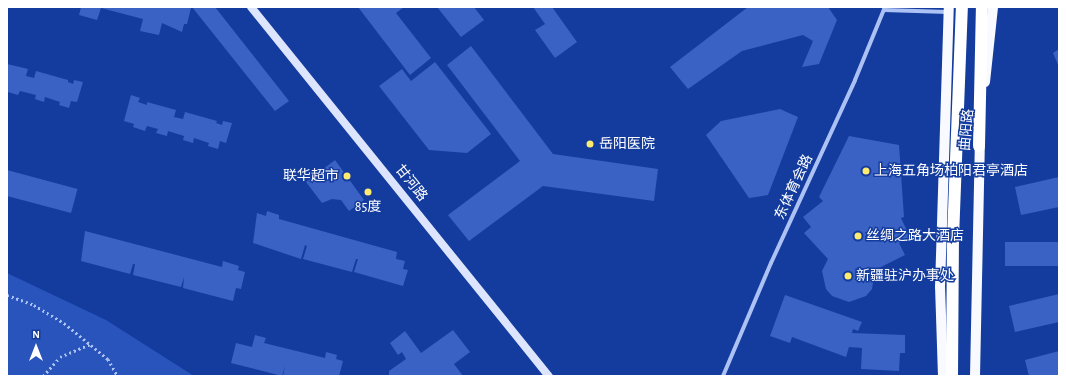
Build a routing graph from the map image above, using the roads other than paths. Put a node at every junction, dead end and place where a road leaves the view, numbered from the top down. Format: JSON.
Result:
{"nodes":[{"id":1,"x":251,"y":7,"type":"edge"},
{"id":2,"x":962,"y":7,"type":"edge"},
{"id":3,"x":982,"y":7,"type":"edge"},
{"id":4,"x":993,"y":7,"type":"edge"},
{"id":5,"x":884,"y":8,"type":"edge"},
{"id":6,"x":949,"y":9,"type":"edge"},
{"id":7,"x":979,"y":146,"type":"junction"},
{"id":8,"x":549,"y":376,"type":"edge"},
{"id":9,"x":723,"y":376,"type":"edge"},
{"id":10,"x":942,"y":376,"type":"edge"},
{"id":11,"x":952,"y":376,"type":"edge"},
{"id":12,"x":975,"y":376,"type":"edge"}],
"edges":[{"from":1,"to":8,"type":"street","name":"甘河路"},
{"from":2,"to":11,"type":"highway"},
{"from":3,"to":7,"type":"highway"},
{"from":4,"to":7,"type":"main road","name":"曲阳路"},
{"from":5,"to":6,"type":"street"},
{"from":5,"to":9,"type":"street","name":"东体育会路"},
{"from":6,"to":10,"type":"main road","name":"曲阳路"},
{"from":7,"to":12,"type":"main road","name":"曲阳路"}]}
